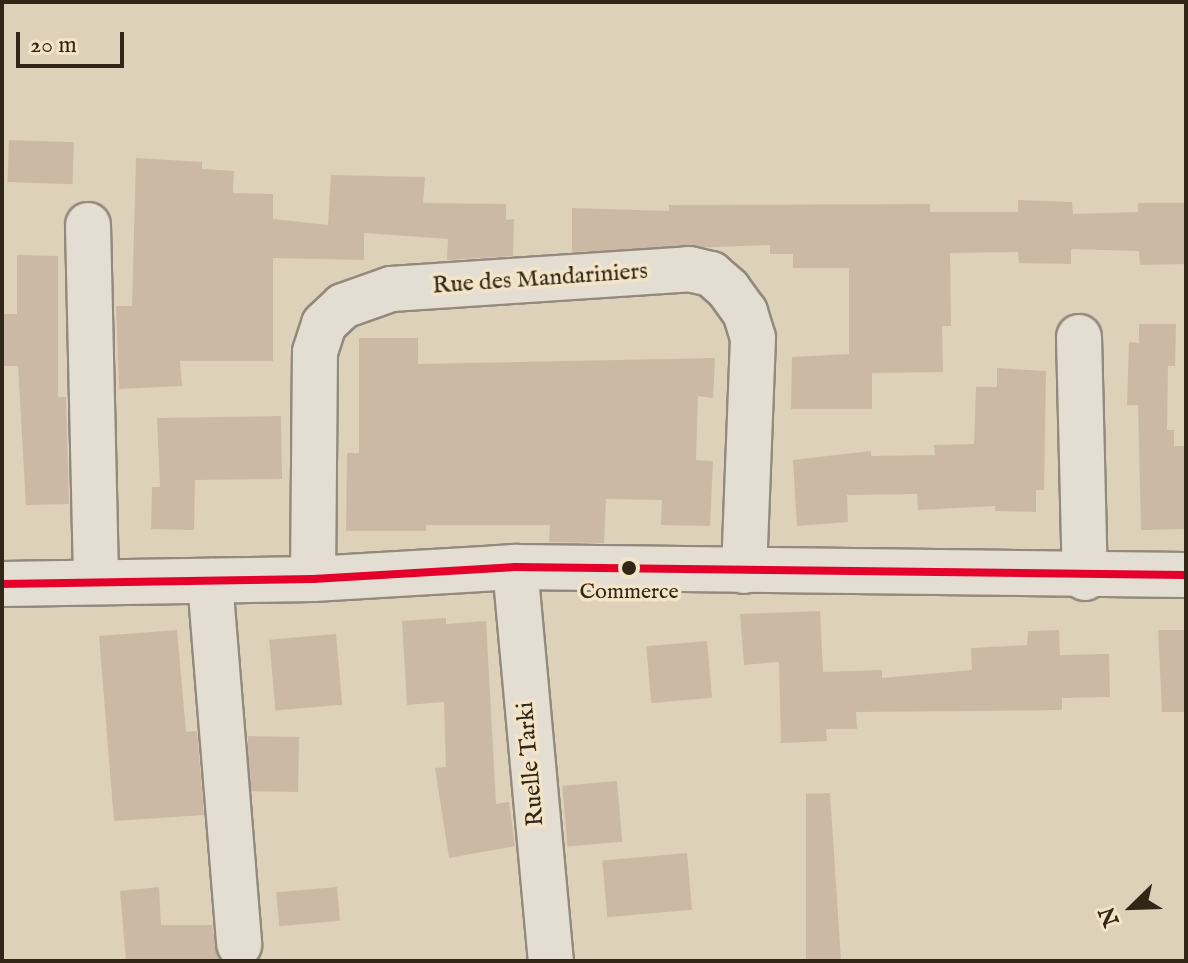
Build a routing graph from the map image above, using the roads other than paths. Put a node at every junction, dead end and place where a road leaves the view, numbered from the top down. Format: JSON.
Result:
{"nodes":[{"id":1,"x":88,"y":225,"type":"dead end"},
{"id":2,"x":1079,"y":337,"type":"dead end"},
{"id":3,"x":515,"y":567,"type":"junction"},
{"id":4,"x":744,"y":571,"type":"junction"},
{"id":5,"x":1186,"y":575,"type":"edge"},
{"id":6,"x":1085,"y":578,"type":"junction"},
{"id":7,"x":313,"y":579,"type":"junction"},
{"id":8,"x":210,"y":581,"type":"junction"},
{"id":9,"x":96,"y":582,"type":"junction"},
{"id":10,"x":2,"y":584,"type":"edge"},
{"id":11,"x":239,"y":945,"type":"dead end"},
{"id":12,"x":551,"y":961,"type":"edge"}],
"edges":[{"from":1,"to":9,"type":"street"},
{"from":2,"to":6,"type":"street"},
{"from":3,"to":4,"type":"street"},
{"from":3,"to":7,"type":"street"},
{"from":3,"to":12,"type":"street","name":"Ruelle Tarki"},
{"from":4,"to":6,"type":"street"},
{"from":4,"to":7,"type":"street","name":"Rue des Mandariniers"},
{"from":5,"to":6,"type":"street"},
{"from":7,"to":8,"type":"street"},
{"from":8,"to":9,"type":"street"},
{"from":8,"to":11,"type":"street"},
{"from":9,"to":10,"type":"street"}]}
